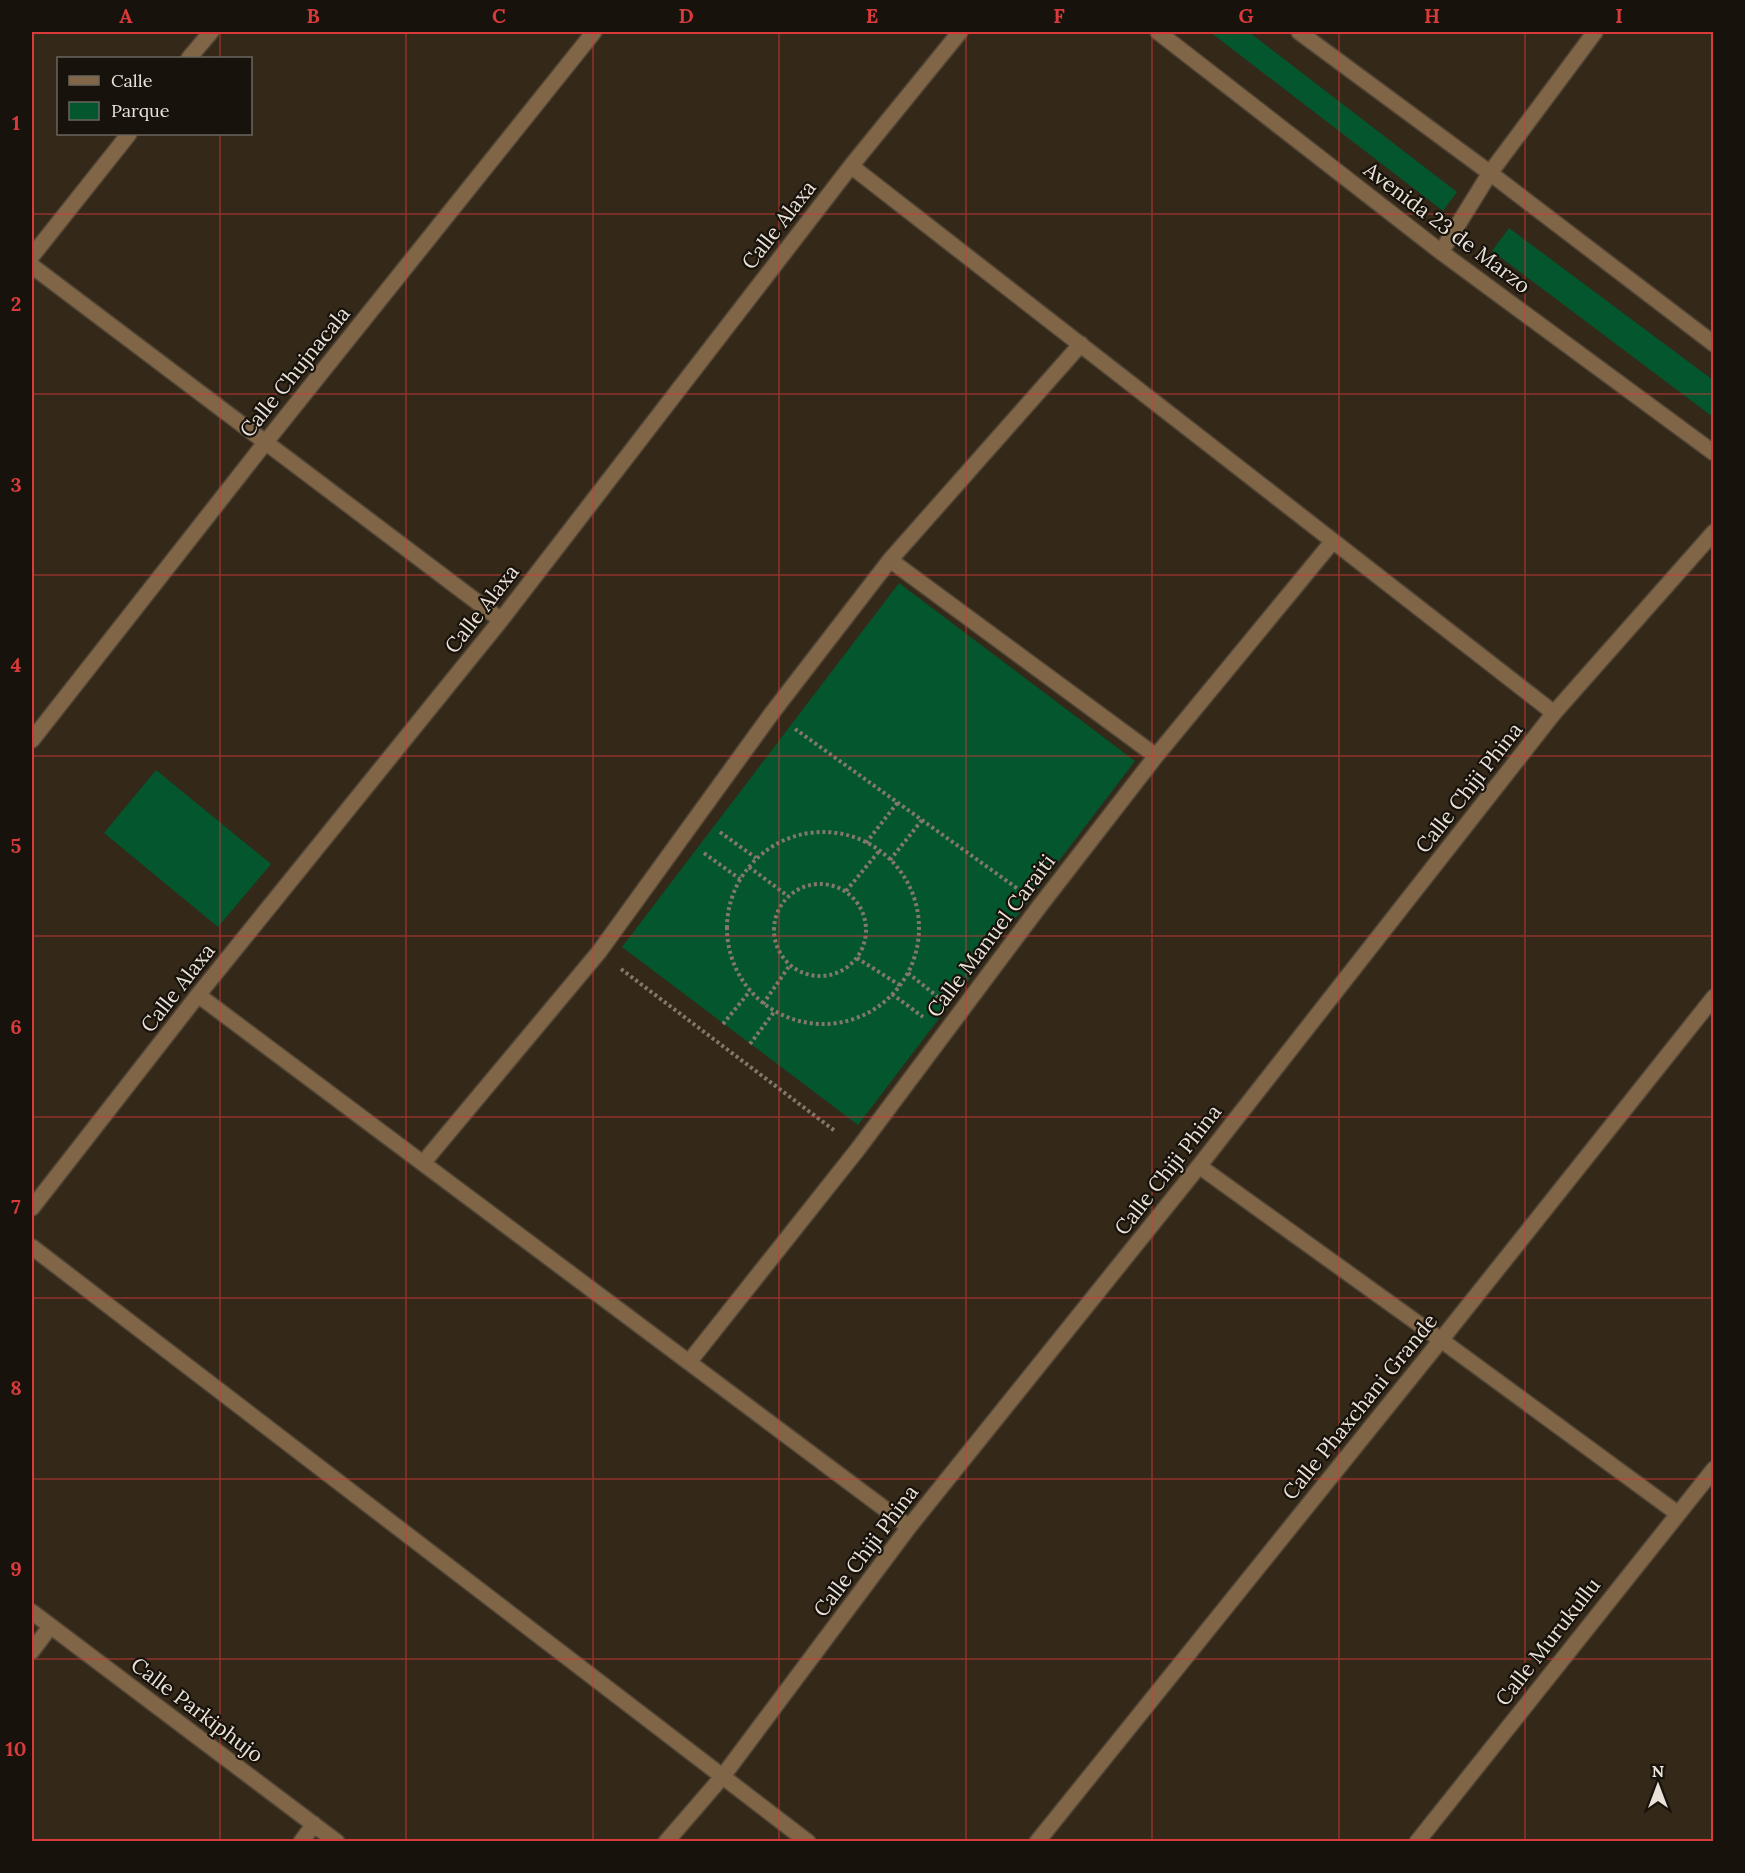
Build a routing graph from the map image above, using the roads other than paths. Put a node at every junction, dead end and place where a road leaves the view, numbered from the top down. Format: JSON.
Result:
{"nodes":[{"id":1,"x":211,"y":32,"type":"edge"},
{"id":2,"x":594,"y":32,"type":"edge"},
{"id":3,"x":960,"y":32,"type":"edge"},
{"id":4,"x":1158,"y":32,"type":"edge"},
{"id":5,"x":1299,"y":32,"type":"edge"},
{"id":6,"x":1595,"y":32,"type":"edge"},
{"id":7,"x":190,"y":57,"type":"edge"},
{"id":8,"x":128,"y":135,"type":"edge"},
{"id":9,"x":851,"y":166,"type":"junction"},
{"id":10,"x":1490,"y":173,"type":"junction"},
{"id":11,"x":1442,"y":252,"type":"junction"},
{"id":12,"x":32,"y":256,"type":"edge"},
{"id":13,"x":32,"y":266,"type":"edge"},
{"id":14,"x":1081,"y":344,"type":"junction"},
{"id":15,"x":1713,"y":344,"type":"edge"},
{"id":16,"x":265,"y":443,"type":"junction"},
{"id":17,"x":1713,"y":453,"type":"edge"},
{"id":18,"x":1713,"y":532,"type":"edge"},
{"id":19,"x":1333,"y":541,"type":"junction"},
{"id":20,"x":890,"y":560,"type":"junction"},
{"id":21,"x":501,"y":620,"type":"junction"},
{"id":22,"x":1554,"y":713,"type":"junction"},
{"id":23,"x":32,"y":740,"type":"edge"},
{"id":24,"x":1156,"y":756,"type":"junction"},
{"id":25,"x":198,"y":995,"type":"junction"},
{"id":26,"x":1713,"y":998,"type":"edge"},
{"id":27,"x":423,"y":1163,"type":"junction"},
{"id":28,"x":1199,"y":1166,"type":"junction"},
{"id":29,"x":32,"y":1208,"type":"edge"},
{"id":30,"x":32,"y":1247,"type":"edge"},
{"id":31,"x":1442,"y":1340,"type":"junction"},
{"id":32,"x":689,"y":1362,"type":"junction"},
{"id":33,"x":1713,"y":1469,"type":"edge"},
{"id":34,"x":1677,"y":1513,"type":"junction"},
{"id":35,"x":909,"y":1527,"type":"junction"},
{"id":36,"x":32,"y":1612,"type":"edge"},
{"id":37,"x":50,"y":1627,"type":"junction"},
{"id":38,"x":32,"y":1651,"type":"edge"},
{"id":39,"x":723,"y":1776,"type":"junction"},
{"id":40,"x":314,"y":1824,"type":"junction"},
{"id":41,"x":301,"y":1842,"type":"edge"},
{"id":42,"x":337,"y":1842,"type":"edge"},
{"id":43,"x":666,"y":1842,"type":"edge"},
{"id":44,"x":808,"y":1842,"type":"edge"},
{"id":45,"x":1037,"y":1842,"type":"edge"},
{"id":46,"x":1417,"y":1842,"type":"edge"}],
"edges":[{"from":1,"to":7,"type":"street"},
{"from":2,"to":16,"type":"street","name":"Calle Chujnacala"},
{"from":3,"to":9,"type":"street","name":"Calle Alaxa"},
{"from":4,"to":11,"type":"street","name":"Avenida 23 de Marzo"},
{"from":5,"to":10,"type":"street"},
{"from":6,"to":10,"type":"street"},
{"from":8,"to":12,"type":"street"},
{"from":9,"to":14,"type":"street"},
{"from":9,"to":21,"type":"street","name":"Calle Alaxa"},
{"from":10,"to":11,"type":"street"},
{"from":10,"to":15,"type":"street"},
{"from":11,"to":17,"type":"street","name":"Avenida 23 de Marzo"},
{"from":13,"to":16,"type":"street"},
{"from":14,"to":19,"type":"street"},
{"from":14,"to":20,"type":"street"},
{"from":16,"to":21,"type":"street"},
{"from":16,"to":23,"type":"street","name":"Calle Chujnacala"},
{"from":18,"to":22,"type":"street","name":"Calle Chiji Phina"},
{"from":19,"to":22,"type":"street"},
{"from":19,"to":24,"type":"street","name":"Calle Manuel Caraiti"},
{"from":20,"to":24,"type":"street"},
{"from":20,"to":27,"type":"street"},
{"from":21,"to":25,"type":"street","name":"Calle Alaxa"},
{"from":22,"to":28,"type":"street","name":"Calle Chiji Phina"},
{"from":24,"to":32,"type":"street","name":"Calle Manuel Caraiti"},
{"from":25,"to":27,"type":"street"},
{"from":25,"to":29,"type":"street","name":"Calle Alaxa"},
{"from":26,"to":31,"type":"street","name":"Calle Phaxchani Grande"},
{"from":27,"to":32,"type":"street"},
{"from":28,"to":31,"type":"street"},
{"from":28,"to":35,"type":"street","name":"Calle Chiji Phina"},
{"from":30,"to":39,"type":"street"},
{"from":31,"to":34,"type":"street"},
{"from":31,"to":45,"type":"street","name":"Calle Phaxchani Grande"},
{"from":32,"to":35,"type":"street"},
{"from":33,"to":34,"type":"street","name":"Calle Murukullu"},
{"from":34,"to":46,"type":"street","name":"Calle Murukullu"},
{"from":35,"to":39,"type":"street","name":"Calle Chiji Phina"},
{"from":36,"to":37,"type":"street","name":"Calle Parkiphujo"},
{"from":37,"to":38,"type":"street"},
{"from":37,"to":40,"type":"street","name":"Calle Parkiphujo"},
{"from":39,"to":43,"type":"street","name":"Calle Chiji Phina"},
{"from":39,"to":44,"type":"street"},
{"from":40,"to":41,"type":"street"},
{"from":40,"to":42,"type":"street","name":"Calle Parkiphujo"}]}
